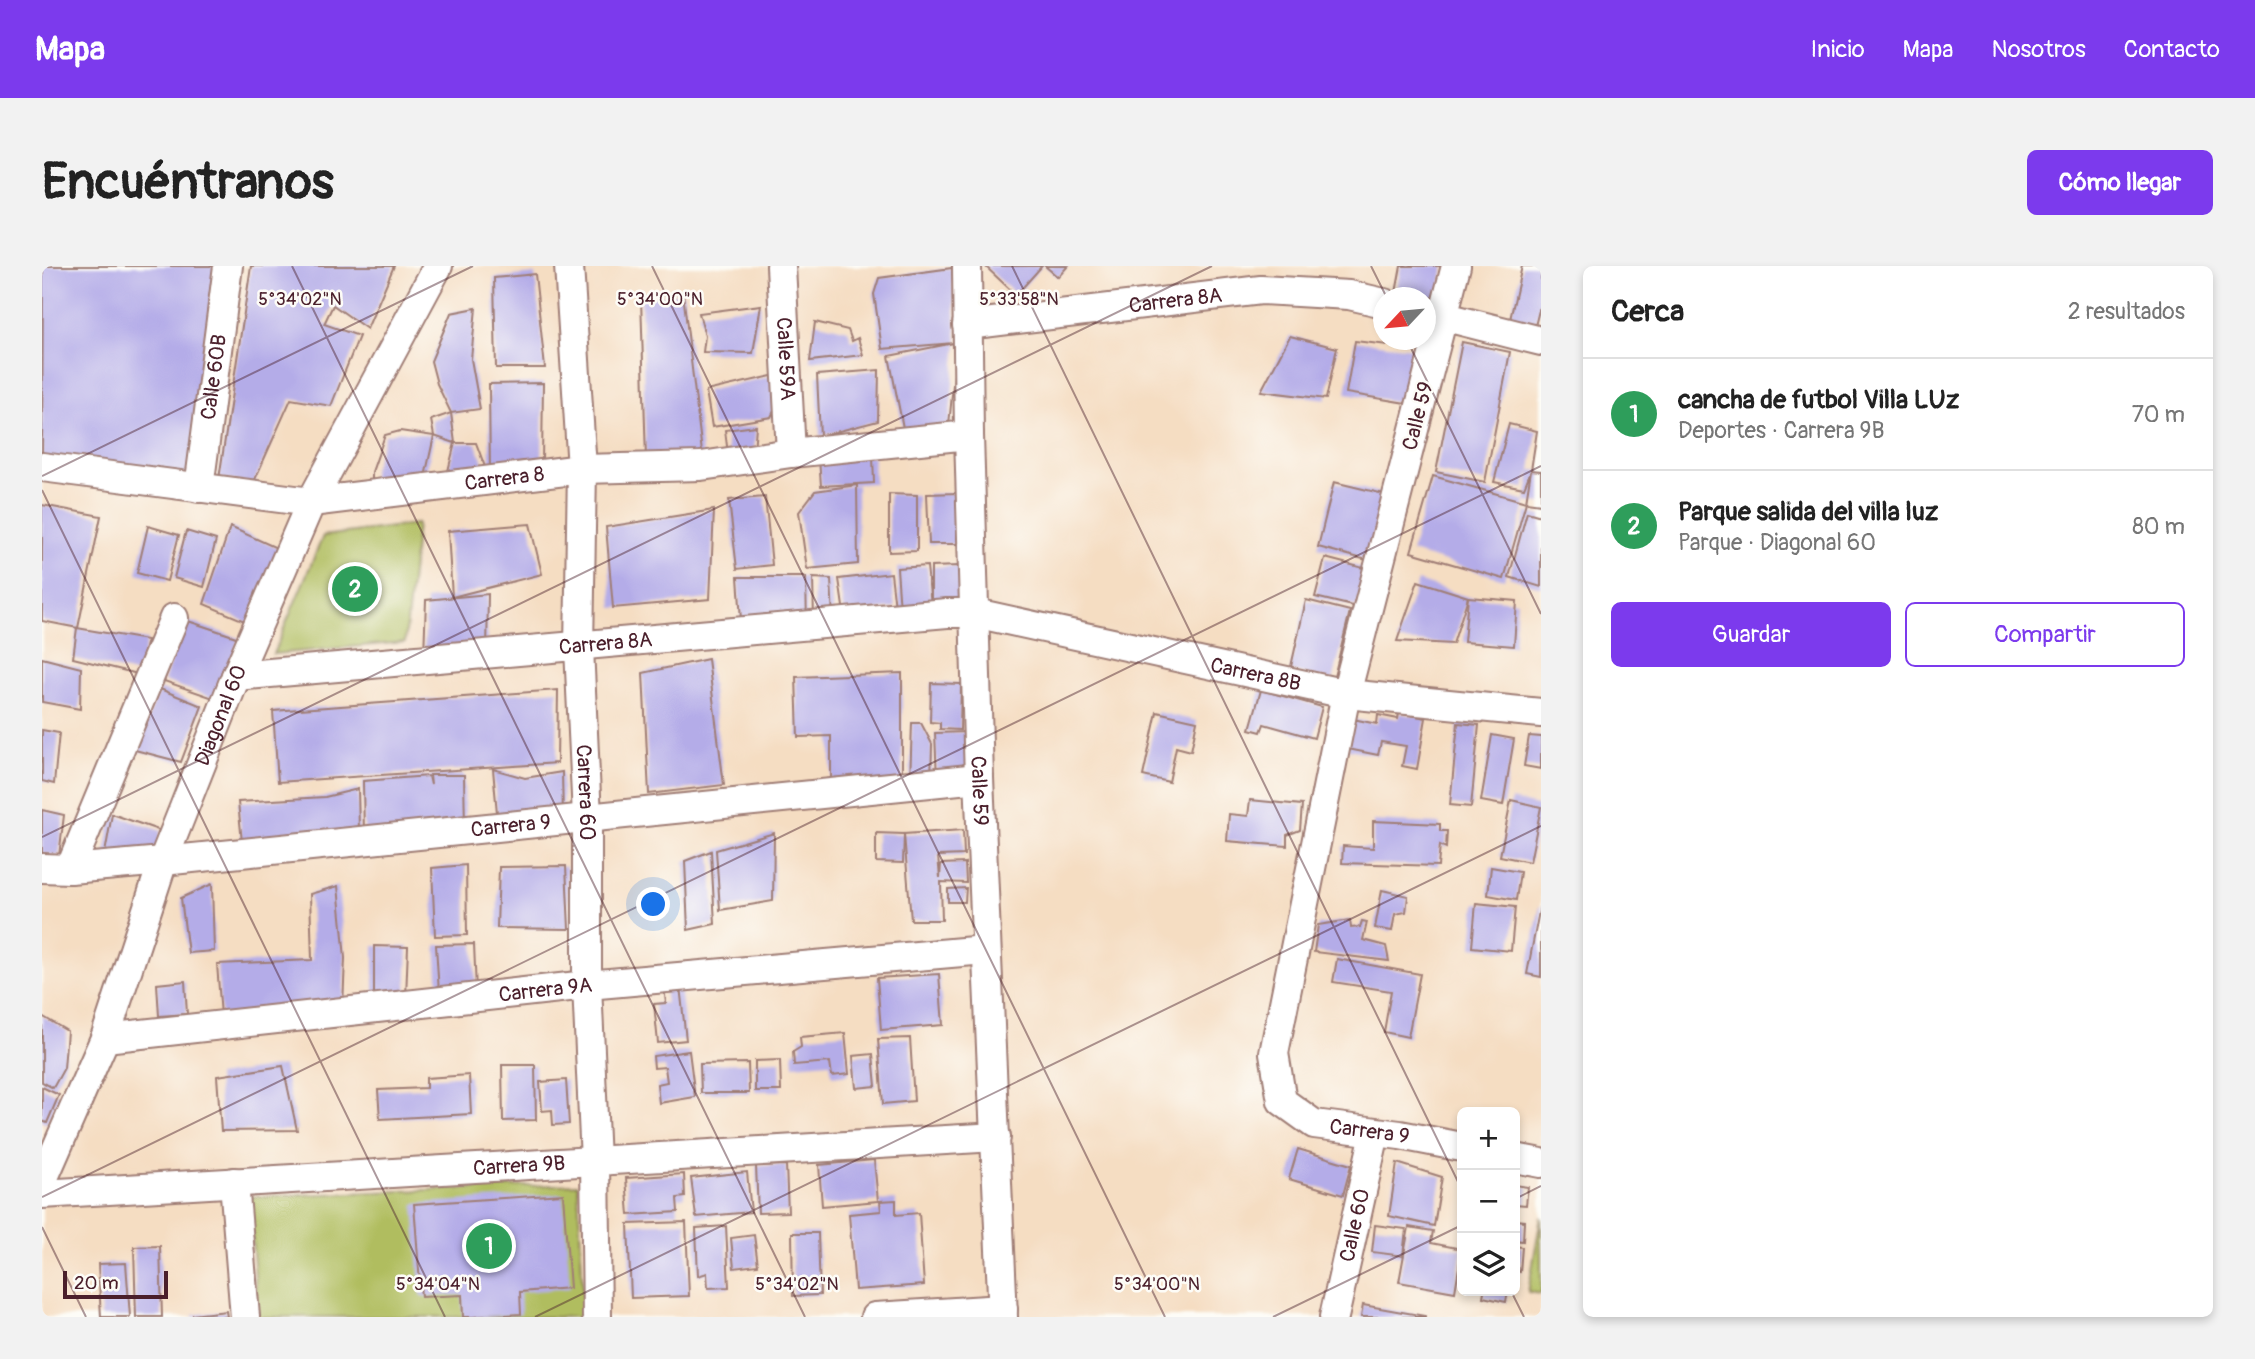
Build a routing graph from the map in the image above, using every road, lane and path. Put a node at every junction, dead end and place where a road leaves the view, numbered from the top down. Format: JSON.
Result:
{"nodes":[{"id":1,"x":228,"y":266,"type":"edge"},
{"id":2,"x":438,"y":266,"type":"edge"},
{"id":3,"x":569,"y":266,"type":"edge"},
{"id":4,"x":781,"y":266,"type":"edge"},
{"id":5,"x":967,"y":266,"type":"edge"},
{"id":6,"x":1455,"y":266,"type":"edge"},
{"id":7,"x":1373,"y":300,"type":"edge"},
{"id":8,"x":1436,"y":309,"type":"edge"},
{"id":9,"x":1436,"y":315,"type":"edge"},
{"id":10,"x":967,"y":325,"type":"junction"},
{"id":11,"x":1541,"y":341,"type":"edge"},
{"id":12,"x":1426,"y":350,"type":"edge"},
{"id":13,"x":969,"y":435,"type":"junction"},
{"id":14,"x":791,"y":453,"type":"junction"},
{"id":15,"x":42,"y":467,"type":"edge"},
{"id":16,"x":582,"y":469,"type":"junction"},
{"id":17,"x":199,"y":488,"type":"junction"},
{"id":18,"x":311,"y":502,"type":"junction"},
{"id":19,"x":975,"y":613,"type":"junction"},
{"id":20,"x":174,"y":618,"type":"dead end"},
{"id":21,"x":579,"y":648,"type":"junction"},
{"id":22,"x":236,"y":676,"type":"junction"},
{"id":23,"x":1346,"y":694,"type":"junction"},
{"id":24,"x":1541,"y":713,"type":"edge"},
{"id":25,"x":979,"y":778,"type":"junction"},
{"id":26,"x":587,"y":817,"type":"junction"},
{"id":27,"x":163,"y":861,"type":"junction"},
{"id":28,"x":56,"y":869,"type":"edge"},
{"id":29,"x":985,"y":950,"type":"junction"},
{"id":30,"x":587,"y":985,"type":"junction"},
{"id":31,"x":105,"y":1038,"type":"junction"},
{"id":32,"x":1282,"y":1101,"type":"joint"},
{"id":33,"x":1375,"y":1133,"type":"junction"},
{"id":34,"x":996,"y":1137,"type":"junction"},
{"id":35,"x":1457,"y":1146,"type":"edge"},
{"id":36,"x":1520,"y":1159,"type":"edge"},
{"id":37,"x":595,"y":1161,"type":"junction"},
{"id":38,"x":1541,"y":1163,"type":"edge"},
{"id":39,"x":42,"y":1182,"type":"edge"},
{"id":40,"x":234,"y":1182,"type":"junction"},
{"id":41,"x":42,"y":1194,"type":"edge"},
{"id":42,"x":1003,"y":1313,"type":"edge"},
{"id":43,"x":245,"y":1317,"type":"edge"},
{"id":44,"x":597,"y":1317,"type":"edge"},
{"id":45,"x":875,"y":1317,"type":"edge"},
{"id":46,"x":1334,"y":1317,"type":"edge"}],
"edges":[{"from":1,"to":17,"type":"street","name":"Calle 60B"},
{"from":2,"to":18,"type":"street","name":"Diagonal 60"},
{"from":3,"to":16,"type":"street","name":"Carrera 60"},
{"from":4,"to":14,"type":"street","name":"Calle 59A"},
{"from":5,"to":10,"type":"street","name":"Calle 59"},
{"from":6,"to":8,"type":"street","name":"Calle 59"},
{"from":7,"to":10,"type":"street","name":"Carrera 8A"},
{"from":9,"to":11,"type":"street"},
{"from":10,"to":13,"type":"street","name":"Calle 59"},
{"from":12,"to":23,"type":"street","name":"Calle 59"},
{"from":13,"to":14,"type":"street","name":"Carrera 8"},
{"from":13,"to":19,"type":"street","name":"Calle 59"},
{"from":14,"to":16,"type":"street","name":"Carrera 8"},
{"from":15,"to":17,"type":"street","name":"Carrera 8"},
{"from":16,"to":18,"type":"street","name":"Carrera 8"},
{"from":16,"to":21,"type":"street","name":"Carrera 60"},
{"from":17,"to":18,"type":"street","name":"Carrera 8"},
{"from":18,"to":22,"type":"street","name":"Diagonal 60"},
{"from":19,"to":21,"type":"street","name":"Carrera 8A"},
{"from":19,"to":23,"type":"street","name":"Carrera 8B"},
{"from":19,"to":25,"type":"street","name":"Calle 59"},
{"from":20,"to":28,"type":"street"},
{"from":21,"to":22,"type":"street","name":"Carrera 8A"},
{"from":21,"to":26,"type":"street","name":"Carrera 60"},
{"from":22,"to":27,"type":"street","name":"Diagonal 60"},
{"from":23,"to":24,"type":"street","name":"Carrera 8B"},
{"from":23,"to":32,"type":"street","name":"Calle 59"},
{"from":25,"to":26,"type":"street","name":"Carrera 9"},
{"from":25,"to":29,"type":"street","name":"Calle 59"},
{"from":26,"to":27,"type":"street","name":"Carrera 9"},
{"from":26,"to":30,"type":"street","name":"Carrera 60"},
{"from":27,"to":28,"type":"street","name":"Carrera 9"},
{"from":27,"to":31,"type":"street","name":"Diagonal 60"},
{"from":29,"to":30,"type":"street","name":"Carrera 9A"},
{"from":29,"to":34,"type":"street","name":"Calle 59"},
{"from":30,"to":31,"type":"street","name":"Carrera 9A"},
{"from":30,"to":37,"type":"street","name":"Carrera 60"},
{"from":31,"to":39,"type":"street","name":"Diagonal 60"},
{"from":32,"to":33,"type":"street","name":"Carrera 9"},
{"from":33,"to":35,"type":"street","name":"Carrera 9"},
{"from":33,"to":46,"type":"street","name":"Calle 60"},
{"from":34,"to":37,"type":"street","name":"Carrera 9B"},
{"from":34,"to":42,"type":"street","name":"Calle 59"},
{"from":36,"to":38,"type":"street"},
{"from":37,"to":40,"type":"street","name":"Carrera 9B"},
{"from":37,"to":44,"type":"street","name":"Carrera 60"},
{"from":40,"to":41,"type":"street","name":"Carrera 9B"},
{"from":40,"to":43,"type":"street"},
{"from":42,"to":45,"type":"street"}]}
